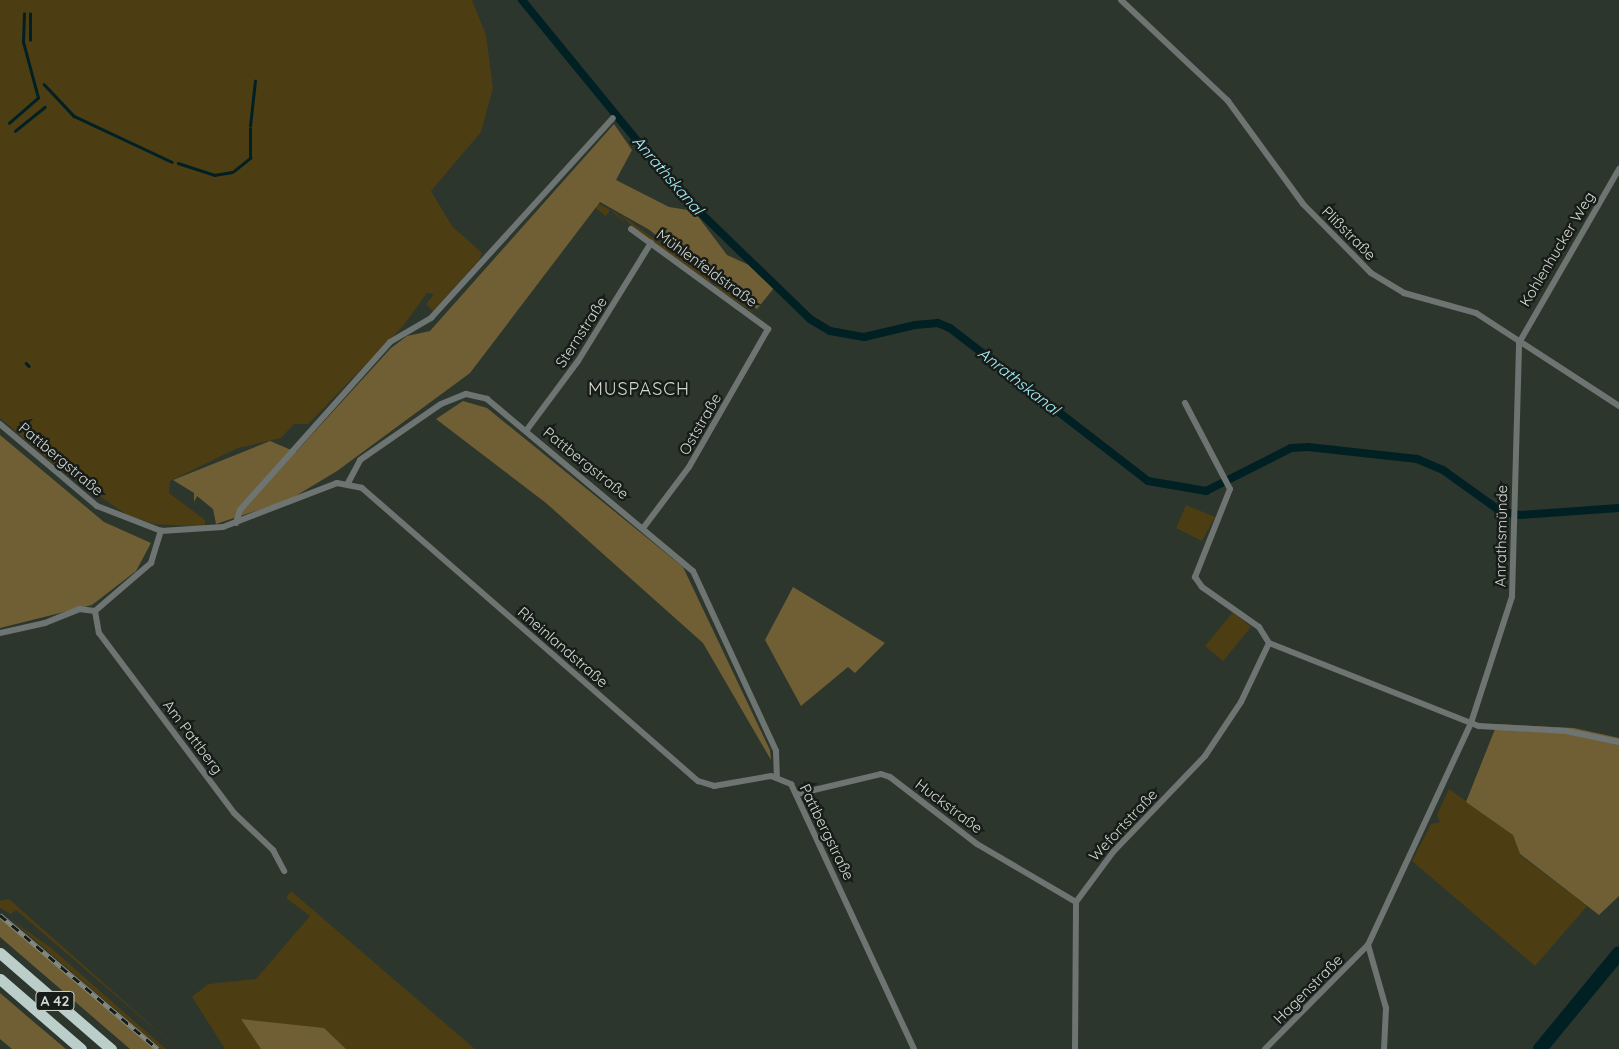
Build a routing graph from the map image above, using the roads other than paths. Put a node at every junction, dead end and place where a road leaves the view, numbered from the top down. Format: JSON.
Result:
{"nodes":[{"id":1,"x":1121,"y":0,"type":"edge"},
{"id":2,"x":613,"y":118,"type":"dead end"},
{"id":3,"x":1619,"y":169,"type":"edge"},
{"id":4,"x":631,"y":229,"type":"dead end"},
{"id":5,"x":652,"y":243,"type":"junction"},
{"id":6,"x":768,"y":329,"type":"joint"},
{"id":7,"x":1519,"y":343,"type":"junction"},
{"id":8,"x":1185,"y":403,"type":"dead end"},
{"id":9,"x":1619,"y":406,"type":"edge"},
{"id":10,"x":0,"y":424,"type":"edge"},
{"id":11,"x":526,"y":431,"type":"junction"},
{"id":12,"x":348,"y":483,"type":"junction"},
{"id":13,"x":236,"y":523,"type":"junction"},
{"id":14,"x":644,"y":526,"type":"junction"},
{"id":15,"x":161,"y":531,"type":"junction"},
{"id":16,"x":95,"y":611,"type":"junction"},
{"id":17,"x":0,"y":633,"type":"edge"},
{"id":18,"x":1269,"y":643,"type":"junction"},
{"id":19,"x":1470,"y":722,"type":"junction"},
{"id":20,"x":1619,"y":742,"type":"edge"},
{"id":21,"x":776,"y":776,"type":"junction"},
{"id":22,"x":797,"y":794,"type":"junction"},
{"id":23,"x":284,"y":871,"type":"dead end"},
{"id":24,"x":1076,"y":902,"type":"junction"},
{"id":25,"x":1368,"y":945,"type":"junction"},
{"id":26,"x":0,"y":953,"type":"edge"},
{"id":27,"x":0,"y":979,"type":"edge"},
{"id":28,"x":81,"y":1049,"type":"edge"},
{"id":29,"x":111,"y":1049,"type":"edge"},
{"id":30,"x":914,"y":1049,"type":"edge"},
{"id":31,"x":1075,"y":1049,"type":"edge"},
{"id":32,"x":1265,"y":1049,"type":"edge"},
{"id":33,"x":1384,"y":1049,"type":"edge"}],
"edges":[{"from":1,"to":7,"type":"street","name":"Plißstraße"},
{"from":2,"to":13,"type":"street"},
{"from":3,"to":7,"type":"street","name":"Kohlenhucker Weg"},
{"from":4,"to":5,"type":"street","name":"Mühlenfeldstraße"},
{"from":5,"to":6,"type":"street","name":"Mühlenfeldstraße"},
{"from":5,"to":11,"type":"street","name":"Sternstraße"},
{"from":6,"to":14,"type":"street","name":"Oststraße"},
{"from":7,"to":9,"type":"street","name":"Plißstraße"},
{"from":7,"to":19,"type":"street","name":"Anrathsmünde"},
{"from":8,"to":18,"type":"street"},
{"from":10,"to":15,"type":"street","name":"Pattbergstraße"},
{"from":11,"to":12,"type":"street","name":"Pattbergstraße"},
{"from":11,"to":14,"type":"street","name":"Pattbergstraße"},
{"from":12,"to":13,"type":"street","name":"Pattbergstraße"},
{"from":12,"to":21,"type":"street","name":"Rheinlandstraße"},
{"from":13,"to":15,"type":"street","name":"Pattbergstraße"},
{"from":14,"to":21,"type":"street","name":"Pattbergstraße"},
{"from":15,"to":16,"type":"street"},
{"from":16,"to":17,"type":"street"},
{"from":16,"to":23,"type":"street","name":"Am Pattberg"},
{"from":18,"to":19,"type":"street"},
{"from":18,"to":24,"type":"street","name":"Wefortstraße"},
{"from":19,"to":20,"type":"street"},
{"from":19,"to":25,"type":"street","name":"Anrathsmünde"},
{"from":21,"to":22,"type":"street","name":"Pattbergstraße"},
{"from":22,"to":24,"type":"street","name":"Huckstraße"},
{"from":22,"to":30,"type":"street","name":"Pattbergstraße"},
{"from":24,"to":31,"type":"street"},
{"from":25,"to":32,"type":"street","name":"Hagenstraße"},
{"from":25,"to":33,"type":"street"},
{"from":26,"to":29,"type":"highway","number":"A 42"},
{"from":27,"to":28,"type":"highway","number":"A 42"}]}
